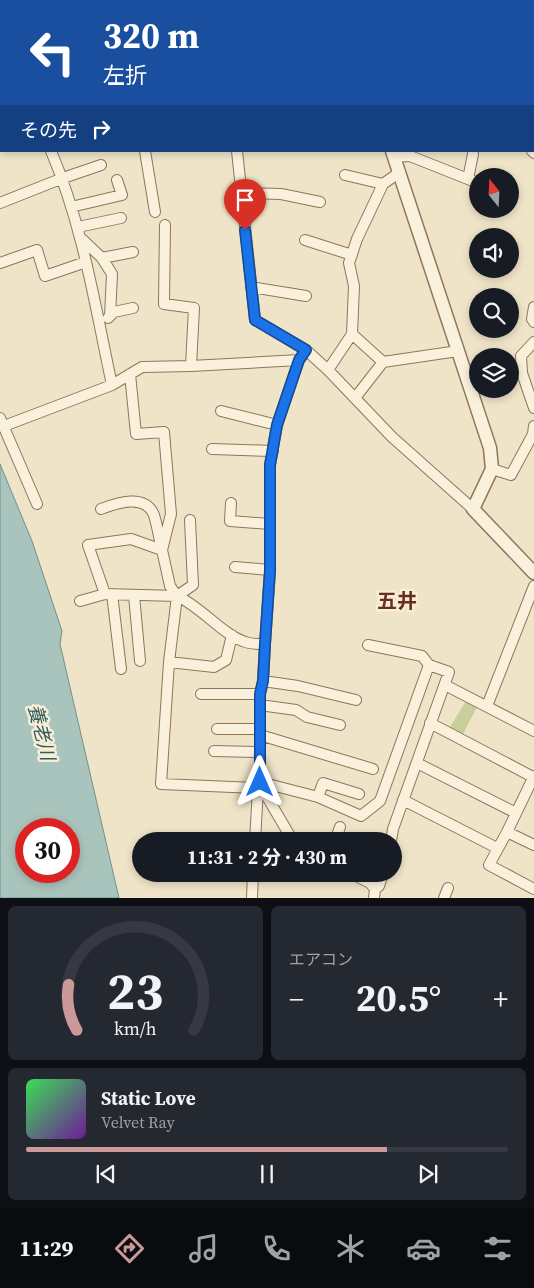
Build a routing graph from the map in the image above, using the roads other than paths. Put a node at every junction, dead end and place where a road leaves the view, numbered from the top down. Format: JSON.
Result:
{"nodes":[{"id":1,"x":51,"y":152,"type":"edge"},
{"id":2,"x":145,"y":152,"type":"edge"},
{"id":3,"x":237,"y":152,"type":"edge"},
{"id":4,"x":393,"y":154,"type":"edge"},
{"id":5,"x":473,"y":154,"type":"dead end"},
{"id":6,"x":101,"y":165,"type":"dead end"},
{"id":7,"x":472,"y":168,"type":"edge"},
{"id":8,"x":400,"y":172,"type":"junction"},
{"id":9,"x":345,"y":175,"type":"dead end"},
{"id":10,"x":62,"y":178,"type":"junction"},
{"id":11,"x":117,"y":180,"type":"dead end"},
{"id":12,"x":469,"y":180,"type":"edge"},
{"id":13,"x":383,"y":184,"type":"junction"},
{"id":14,"x":242,"y":193,"type":"junction"},
{"id":15,"x":320,"y":202,"type":"dead end"},
{"id":16,"x":0,"y":203,"type":"edge"},
{"id":17,"x":71,"y":207,"type":"junction"},
{"id":18,"x":155,"y":212,"type":"dead end"},
{"id":19,"x":121,"y":218,"type":"dead end"},
{"id":20,"x":165,"y":225,"type":"dead end"},
{"id":21,"x":78,"y":227,"type":"junction"},
{"id":22,"x":81,"y":237,"type":"junction"},
{"id":23,"x":306,"y":240,"type":"dead end"},
{"id":24,"x":133,"y":252,"type":"dead end"},
{"id":25,"x":352,"y":254,"type":"junction"},
{"id":26,"x":102,"y":258,"type":"junction"},
{"id":27,"x":86,"y":262,"type":"junction"},
{"id":28,"x":0,"y":263,"type":"edge"},
{"id":29,"x":251,"y":287,"type":"junction"},
{"id":30,"x":306,"y":296,"type":"dead end"},
{"id":31,"x":534,"y":307,"type":"edge"},
{"id":32,"x":133,"y":308,"type":"dead end"},
{"id":33,"x":110,"y":316,"type":"junction"},
{"id":34,"x":534,"y":322,"type":"edge"},
{"id":35,"x":100,"y":326,"type":"junction"},
{"id":36,"x":352,"y":334,"type":"junction"},
{"id":37,"x":532,"y":347,"type":"edge"},
{"id":38,"x":306,"y":350,"type":"junction"},
{"id":39,"x":458,"y":351,"type":"junction"},
{"id":40,"x":299,"y":360,"type":"junction"},
{"id":41,"x":383,"y":362,"type":"junction"},
{"id":42,"x":191,"y":366,"type":"junction"},
{"id":43,"x":328,"y":370,"type":"junction"},
{"id":44,"x":130,"y":374,"type":"junction"},
{"id":45,"x":112,"y":385,"type":"junction"},
{"id":46,"x":355,"y":398,"type":"junction"},
{"id":47,"x":534,"y":408,"type":"edge"},
{"id":48,"x":221,"y":411,"type":"dead end"},
{"id":49,"x":2,"y":422,"type":"edge"},
{"id":50,"x":277,"y":425,"type":"junction"},
{"id":51,"x":534,"y":426,"type":"edge"},
{"id":52,"x":212,"y":449,"type":"dead end"},
{"id":53,"x":273,"y":452,"type":"junction"},
{"id":54,"x":492,"y":469,"type":"junction"},
{"id":55,"x":231,"y":503,"type":"dead end"},
{"id":56,"x":37,"y":504,"type":"dead end"},
{"id":57,"x":101,"y":509,"type":"dead end"},
{"id":58,"x":473,"y":509,"type":"junction"},
{"id":59,"x":190,"y":520,"type":"dead end"},
{"id":60,"x":269,"y":524,"type":"junction"},
{"id":61,"x":162,"y":550,"type":"junction"},
{"id":62,"x":235,"y":567,"type":"dead end"},
{"id":63,"x":270,"y":570,"type":"junction"},
{"id":64,"x":533,"y":570,"type":"edge"},
{"id":65,"x":534,"y":586,"type":"edge"},
{"id":66,"x":109,"y":594,"type":"junction"},
{"id":67,"x":134,"y":595,"type":"junction"},
{"id":68,"x":177,"y":596,"type":"junction"},
{"id":69,"x":80,"y":601,"type":"dead end"},
{"id":70,"x":232,"y":635,"type":"junction"},
{"id":71,"x":265,"y":644,"type":"junction"},
{"id":72,"x":368,"y":645,"type":"dead end"},
{"id":73,"x":140,"y":661,"type":"dead end"},
{"id":74,"x":169,"y":662,"type":"junction"},
{"id":75,"x":429,"y":665,"type":"junction"},
{"id":76,"x":121,"y":669,"type":"dead end"},
{"id":77,"x":263,"y":681,"type":"junction"},
{"id":78,"x":445,"y":685,"type":"junction"},
{"id":79,"x":201,"y":694,"type":"dead end"},
{"id":80,"x":260,"y":694,"type":"junction"},
{"id":81,"x":356,"y":700,"type":"dead end"},
{"id":82,"x":260,"y":705,"type":"junction"},
{"id":83,"x":487,"y":706,"type":"junction"},
{"id":84,"x":430,"y":723,"type":"junction"},
{"id":85,"x":340,"y":725,"type":"dead end"},
{"id":86,"x":217,"y":729,"type":"dead end"},
{"id":87,"x":534,"y":731,"type":"edge"},
{"id":88,"x":260,"y":732,"type":"junction"},
{"id":89,"x":214,"y":751,"type":"dead end"},
{"id":90,"x":260,"y":752,"type":"junction"},
{"id":91,"x":417,"y":763,"type":"junction"},
{"id":92,"x":373,"y":769,"type":"dead end"},
{"id":93,"x":534,"y":776,"type":"edge"},
{"id":94,"x":259,"y":785,"type":"junction"},
{"id":95,"x":359,"y":794,"type":"dead end"},
{"id":96,"x":318,"y":797,"type":"junction"},
{"id":97,"x":529,"y":799,"type":"edge"},
{"id":98,"x":403,"y":800,"type":"junction"},
{"id":99,"x":516,"y":813,"type":"junction"},
{"id":100,"x":340,"y":827,"type":"dead end"},
{"id":101,"x":256,"y":832,"type":"edge"},
{"id":102,"x":288,"y":832,"type":"edge"},
{"id":103,"x":338,"y":832,"type":"edge"},
{"id":104,"x":392,"y":832,"type":"edge"},
{"id":105,"x":507,"y":832,"type":"junction"},
{"id":106,"x":534,"y":845,"type":"edge"},
{"id":107,"x":497,"y":848,"type":"junction"},
{"id":108,"x":253,"y":882,"type":"edge"},
{"id":109,"x":368,"y":882,"type":"edge"},
{"id":110,"x":448,"y":888,"type":"dead end"},
{"id":111,"x":534,"y":889,"type":"edge"},
{"id":112,"x":375,"y":893,"type":"edge"},
{"id":113,"x":252,"y":898,"type":"edge"},
{"id":114,"x":444,"y":898,"type":"edge"}],
"edges":[{"from":1,"to":10,"type":"street"},
{"from":2,"to":18,"type":"street"},
{"from":3,"to":14,"type":"street"},
{"from":4,"to":8,"type":"street"},
{"from":4,"to":12,"type":"street"},
{"from":5,"to":7,"type":"street"},
{"from":6,"to":10,"type":"street"},
{"from":8,"to":13,"type":"street"},
{"from":8,"to":39,"type":"street"},
{"from":9,"to":13,"type":"street"},
{"from":10,"to":16,"type":"street"},
{"from":10,"to":17,"type":"street"},
{"from":11,"to":17,"type":"street"},
{"from":13,"to":25,"type":"street"},
{"from":14,"to":15,"type":"street"},
{"from":14,"to":29,"type":"street"},
{"from":17,"to":21,"type":"street"},
{"from":19,"to":21,"type":"street"},
{"from":20,"to":42,"type":"street"},
{"from":21,"to":22,"type":"street"},
{"from":22,"to":26,"type":"street"},
{"from":22,"to":27,"type":"street"},
{"from":23,"to":25,"type":"street"},
{"from":24,"to":26,"type":"street"},
{"from":25,"to":36,"type":"street"},
{"from":26,"to":33,"type":"street"},
{"from":27,"to":28,"type":"street"},
{"from":27,"to":35,"type":"street"},
{"from":29,"to":30,"type":"street"},
{"from":29,"to":38,"type":"street"},
{"from":31,"to":34,"type":"street"},
{"from":32,"to":33,"type":"street"},
{"from":33,"to":35,"type":"street"},
{"from":35,"to":45,"type":"street"},
{"from":36,"to":41,"type":"street"},
{"from":36,"to":43,"type":"street"},
{"from":37,"to":47,"type":"street"},
{"from":38,"to":40,"type":"street"},
{"from":38,"to":43,"type":"street"},
{"from":39,"to":41,"type":"street"},
{"from":39,"to":54,"type":"street"},
{"from":40,"to":42,"type":"street"},
{"from":40,"to":50,"type":"street"},
{"from":41,"to":46,"type":"street"},
{"from":42,"to":44,"type":"street"},
{"from":43,"to":46,"type":"street"},
{"from":44,"to":45,"type":"street"},
{"from":44,"to":61,"type":"street"},
{"from":45,"to":49,"type":"street"},
{"from":46,"to":58,"type":"street"},
{"from":48,"to":50,"type":"street"},
{"from":49,"to":56,"type":"street"},
{"from":50,"to":53,"type":"street"},
{"from":51,"to":54,"type":"street"},
{"from":52,"to":53,"type":"street"},
{"from":53,"to":60,"type":"street"},
{"from":54,"to":58,"type":"street"},
{"from":55,"to":60,"type":"street"},
{"from":57,"to":61,"type":"street"},
{"from":58,"to":64,"type":"street"},
{"from":59,"to":68,"type":"street"},
{"from":60,"to":63,"type":"street"},
{"from":61,"to":66,"type":"street"},
{"from":61,"to":68,"type":"street"},
{"from":62,"to":63,"type":"street"},
{"from":63,"to":71,"type":"street"},
{"from":65,"to":83,"type":"street"},
{"from":66,"to":67,"type":"street"},
{"from":66,"to":69,"type":"street"},
{"from":66,"to":76,"type":"street"},
{"from":67,"to":68,"type":"street"},
{"from":67,"to":73,"type":"street"},
{"from":68,"to":70,"type":"street"},
{"from":68,"to":74,"type":"street"},
{"from":70,"to":71,"type":"street"},
{"from":70,"to":74,"type":"street"},
{"from":71,"to":77,"type":"street"},
{"from":72,"to":75,"type":"street"},
{"from":74,"to":94,"type":"street"},
{"from":75,"to":78,"type":"street"},
{"from":75,"to":96,"type":"street"},
{"from":77,"to":80,"type":"street"},
{"from":77,"to":81,"type":"street"},
{"from":78,"to":83,"type":"street"},
{"from":78,"to":84,"type":"street"},
{"from":79,"to":80,"type":"street"},
{"from":80,"to":82,"type":"street"},
{"from":82,"to":85,"type":"street"},
{"from":82,"to":88,"type":"street"},
{"from":83,"to":87,"type":"street"},
{"from":84,"to":91,"type":"street"},
{"from":84,"to":93,"type":"street"},
{"from":86,"to":88,"type":"street"},
{"from":88,"to":90,"type":"street"},
{"from":88,"to":92,"type":"street"},
{"from":89,"to":90,"type":"street"},
{"from":90,"to":94,"type":"street"},
{"from":91,"to":98,"type":"street"},
{"from":91,"to":99,"type":"street"},
{"from":93,"to":97,"type":"street"},
{"from":94,"to":96,"type":"street"},
{"from":94,"to":101,"type":"street"},
{"from":94,"to":102,"type":"street"},
{"from":95,"to":96,"type":"street"},
{"from":97,"to":99,"type":"street"},
{"from":98,"to":104,"type":"street"},
{"from":98,"to":107,"type":"street"},
{"from":99,"to":105,"type":"street"},
{"from":100,"to":103,"type":"street"},
{"from":105,"to":106,"type":"street"},
{"from":105,"to":107,"type":"street"},
{"from":107,"to":111,"type":"street"},
{"from":108,"to":113,"type":"street"},
{"from":109,"to":112,"type":"street"},
{"from":110,"to":114,"type":"street"}]}
